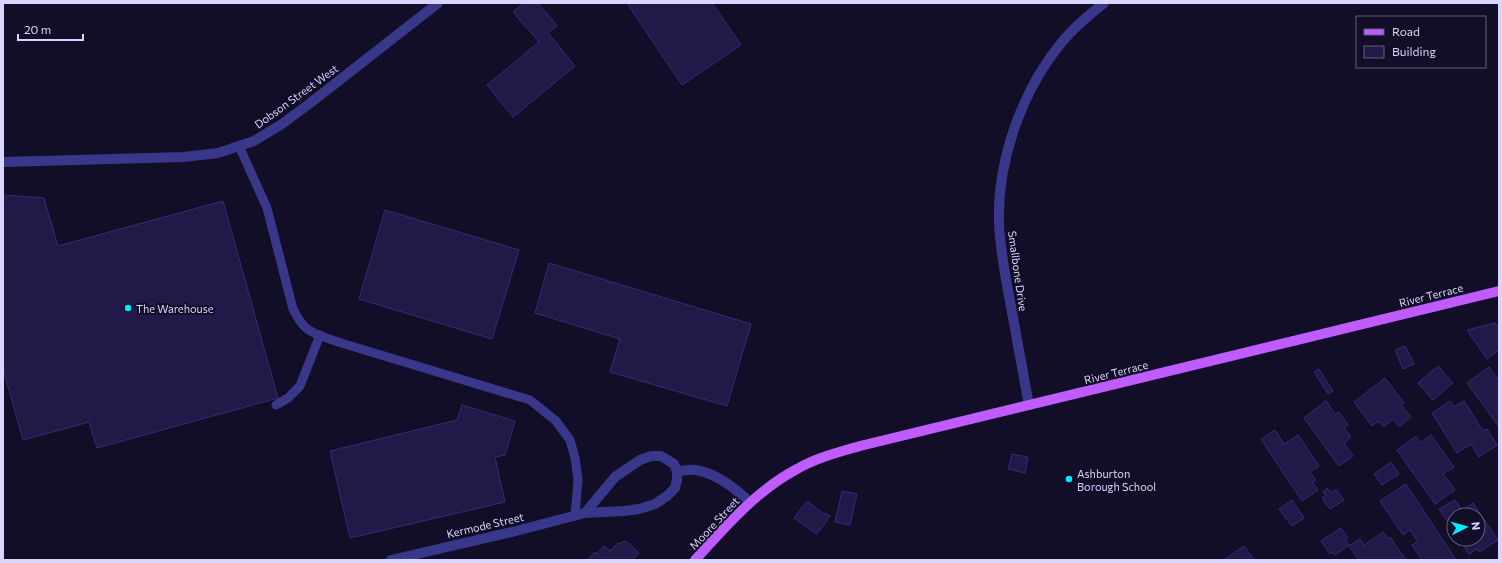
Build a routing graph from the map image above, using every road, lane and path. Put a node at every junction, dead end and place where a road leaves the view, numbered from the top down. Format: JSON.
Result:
{"nodes":[{"id":1,"x":438,"y":3,"type":"edge"},
{"id":2,"x":1104,"y":3,"type":"edge"},
{"id":3,"x":239,"y":146,"type":"junction"},
{"id":4,"x":3,"y":162,"type":"edge"},
{"id":5,"x":1499,"y":290,"type":"edge"},
{"id":6,"x":320,"y":335,"type":"junction"},
{"id":7,"x":276,"y":404,"type":"dead end"},
{"id":8,"x":1029,"y":405,"type":"junction"},
{"id":9,"x":677,"y":471,"type":"junction"},
{"id":10,"x":750,"y":502,"type":"junction"},
{"id":11,"x":580,"y":514,"type":"junction"},
{"id":12,"x":391,"y":560,"type":"edge"},
{"id":13,"x":695,"y":560,"type":"edge"}],
"edges":[{"from":1,"to":3,"type":"street","name":"Dobson Street West"},
{"from":2,"to":8,"type":"street","name":"Smallbone Drive"},
{"from":3,"to":4,"type":"street","name":"Dobson Street West"},
{"from":3,"to":6,"type":"lane"},
{"from":5,"to":8,"type":"main road","name":"River Terrace"},
{"from":6,"to":7,"type":"lane"},
{"from":6,"to":11,"type":"lane"},
{"from":8,"to":10,"type":"main road","name":"River Terrace"},
{"from":9,"to":10,"type":"street"},
{"from":9,"to":11,"type":"street","name":"Kermode Street"},
{"from":9,"to":11,"type":"street"},
{"from":10,"to":13,"type":"main road","name":"Moore Street"},
{"from":11,"to":12,"type":"street","name":"Kermode Street"}]}
